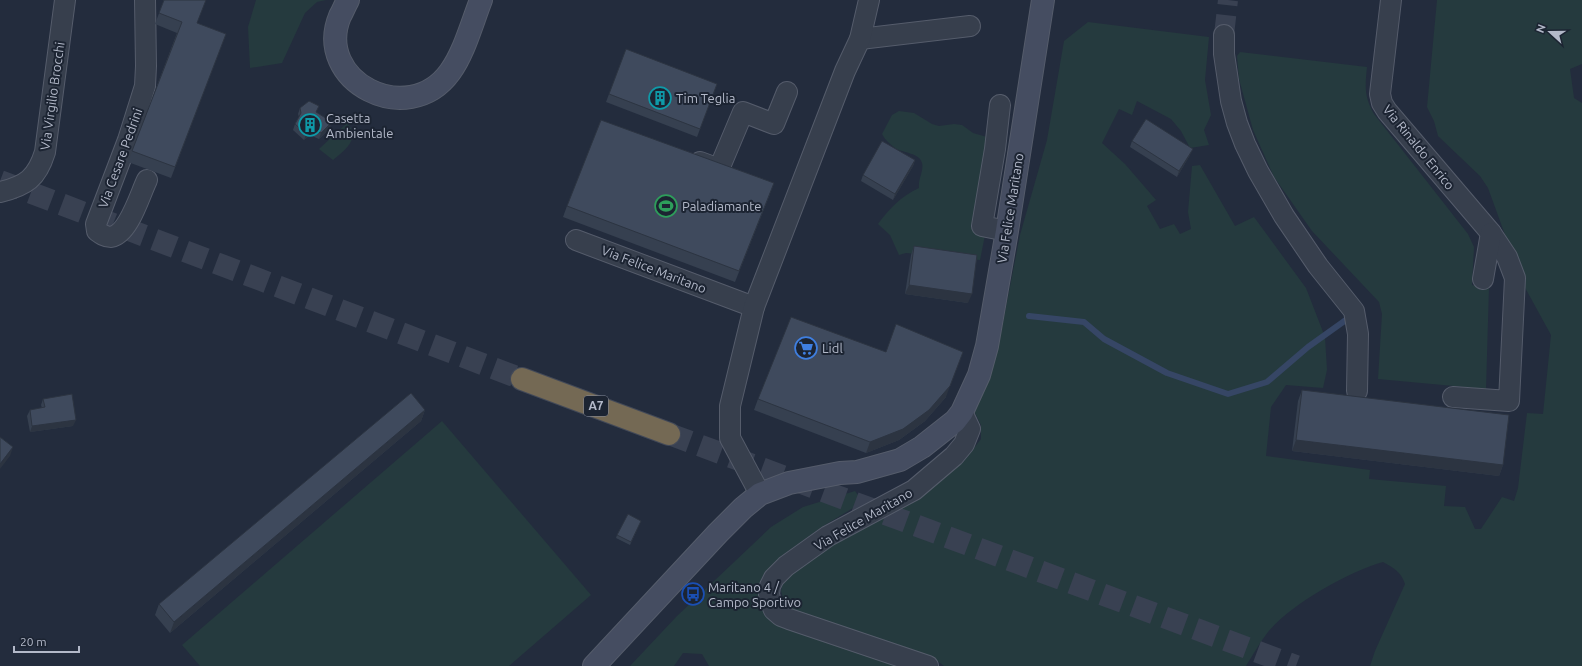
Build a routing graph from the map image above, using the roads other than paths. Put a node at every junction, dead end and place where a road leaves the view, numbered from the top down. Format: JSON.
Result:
{"nodes":[{"id":1,"x":65,"y":0,"type":"edge"},
{"id":2,"x":145,"y":0,"type":"edge"},
{"id":3,"x":348,"y":0,"type":"edge"},
{"id":4,"x":481,"y":0,"type":"edge"},
{"id":5,"x":869,"y":0,"type":"edge"},
{"id":6,"x":1043,"y":0,"type":"edge"},
{"id":7,"x":1391,"y":0,"type":"edge"},
{"id":8,"x":970,"y":26,"type":"dead end"},
{"id":9,"x":1224,"y":35,"type":"tunnel mouth"},
{"id":10,"x":860,"y":40,"type":"junction"},
{"id":11,"x":787,"y":92,"type":"dead end"},
{"id":12,"x":1000,"y":105,"type":"dead end"},
{"id":13,"x":684,"y":156,"type":"edge"},
{"id":14,"x":146,"y":180,"type":"dead end"},
{"id":15,"x":0,"y":192,"type":"edge"},
{"id":16,"x":1007,"y":231,"type":"junction"},
{"id":17,"x":1491,"y":233,"type":"junction"},
{"id":18,"x":576,"y":240,"type":"dead end"},
{"id":19,"x":1483,"y":279,"type":"dead end"},
{"id":20,"x":754,"y":307,"type":"junction"},
{"id":21,"x":522,"y":379,"type":"tunnel mouth"},
{"id":22,"x":1357,"y":391,"type":"dead end"},
{"id":23,"x":1453,"y":397,"type":"dead end"},
{"id":24,"x":962,"y":412,"type":"junction"},
{"id":25,"x":669,"y":434,"type":"tunnel mouth"},
{"id":26,"x":760,"y":494,"type":"junction"},
{"id":27,"x":594,"y":666,"type":"edge"},
{"id":28,"x":928,"y":666,"type":"edge"}],
"edges":[{"from":1,"to":15,"type":"street","name":"Via Virgilio Brocchi"},
{"from":2,"to":14,"type":"street","name":"Via Cesare Pedrini"},
{"from":3,"to":4,"type":"street"},
{"from":5,"to":10,"type":"street"},
{"from":6,"to":16,"type":"street","name":"Via Felice Maritano"},
{"from":7,"to":17,"type":"street","name":"Via Rinaldo Enrico"},
{"from":8,"to":10,"type":"street"},
{"from":9,"to":22,"type":"street"},
{"from":10,"to":20,"type":"street"},
{"from":11,"to":13,"type":"street"},
{"from":12,"to":16,"type":"street"},
{"from":16,"to":24,"type":"street","name":"Via Felice Maritano"},
{"from":17,"to":19,"type":"street"},
{"from":17,"to":23,"type":"street","name":"Via Rinaldo Enrico"},
{"from":18,"to":20,"type":"street","name":"Via Felice Maritano"},
{"from":20,"to":26,"type":"street"},
{"from":21,"to":25,"type":"highway","number":"A7"},
{"from":24,"to":26,"type":"street","name":"Via Felice Maritano"},
{"from":24,"to":28,"type":"street","name":"Via Felice Maritano"},
{"from":26,"to":27,"type":"street","name":"Via Felice Maritano"}]}
